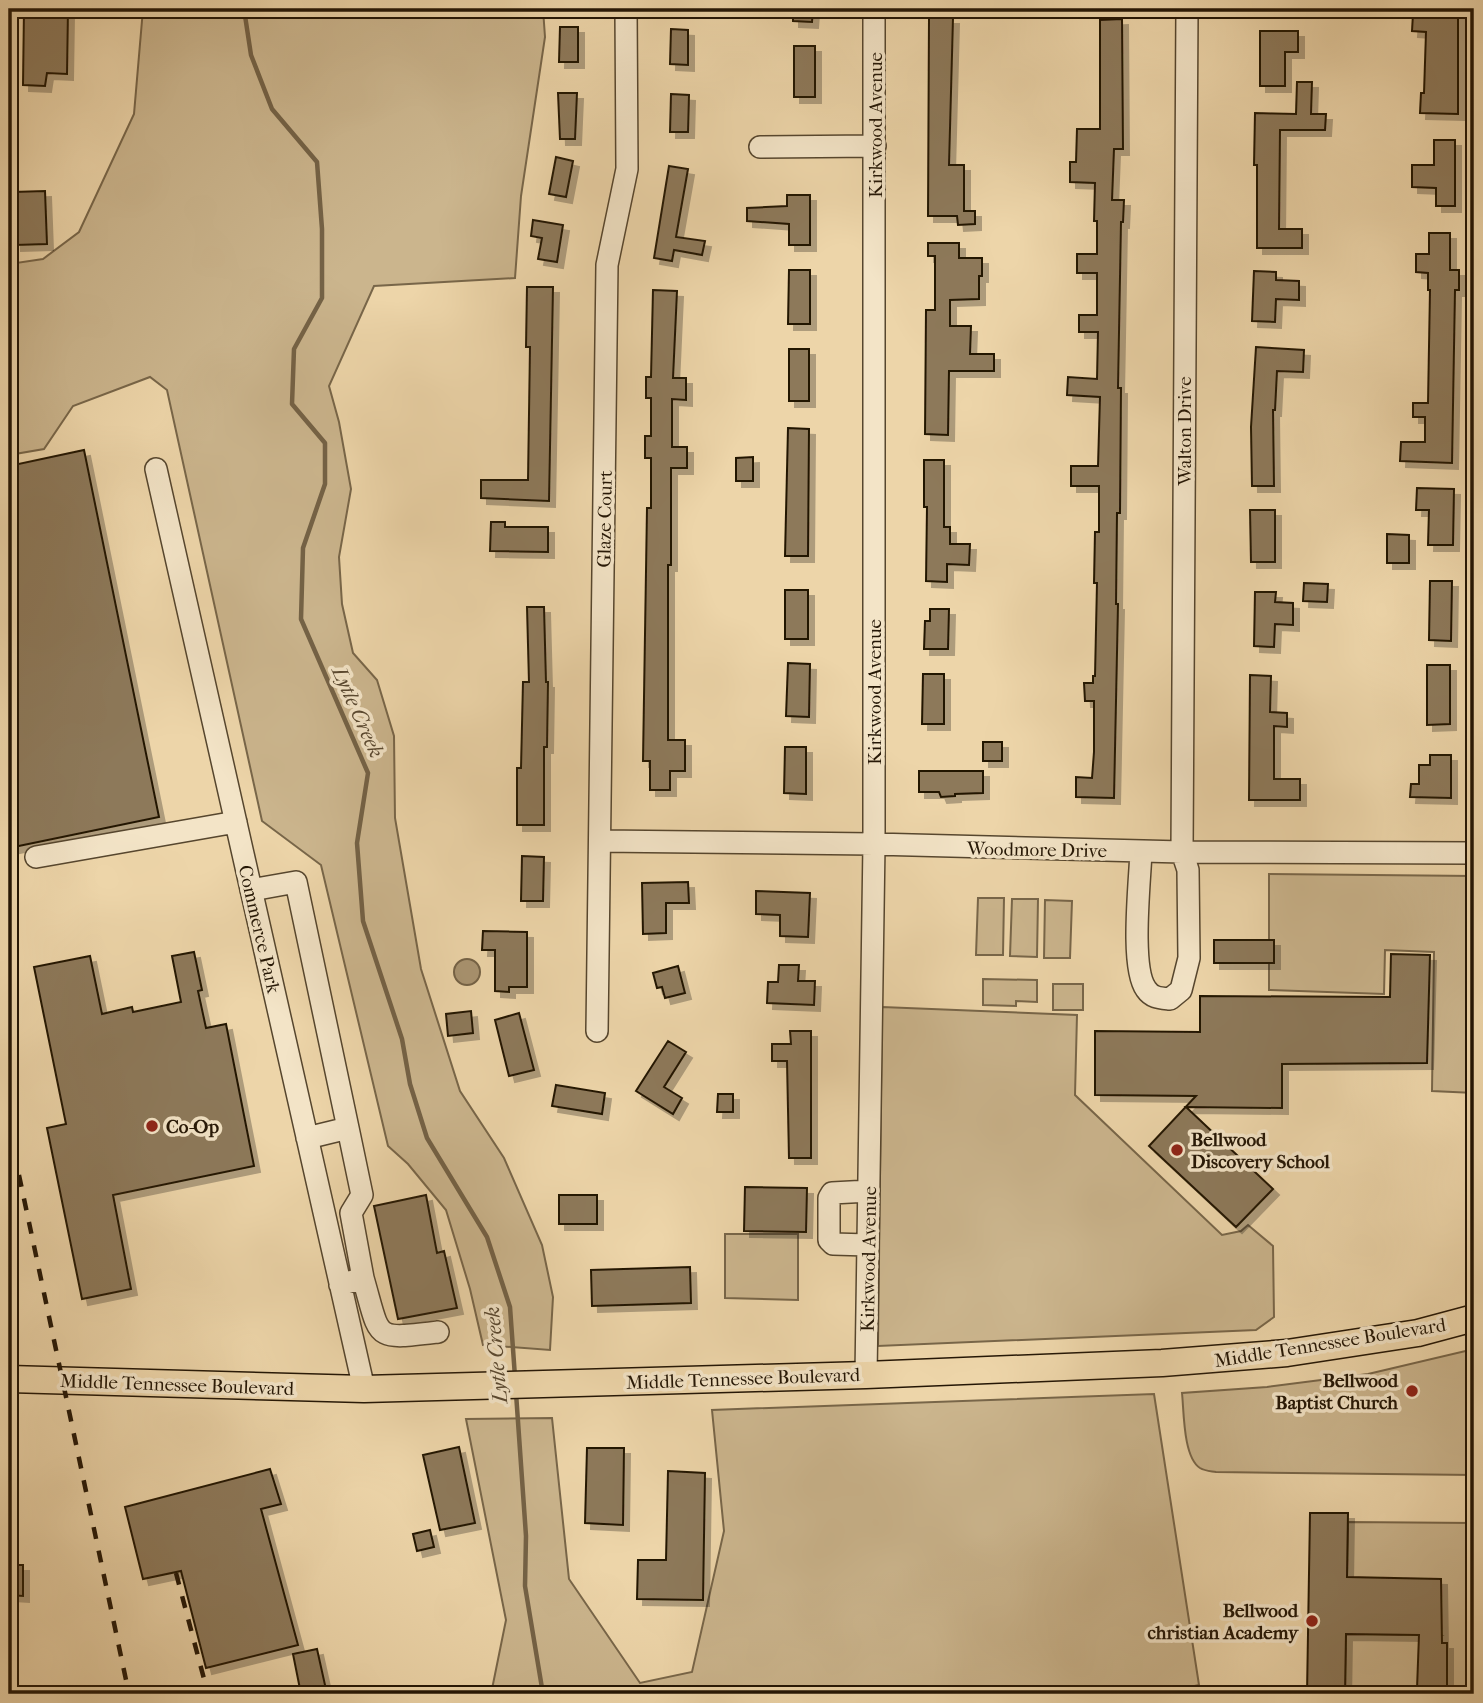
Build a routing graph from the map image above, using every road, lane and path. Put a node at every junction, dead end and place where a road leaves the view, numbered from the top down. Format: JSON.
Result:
{"nodes":[{"id":1,"x":626,"y":9,"type":"edge"},
{"id":2,"x":874,"y":9,"type":"edge"},
{"id":3,"x":1187,"y":9,"type":"edge"},
{"id":4,"x":875,"y":146,"type":"junction"},
{"id":5,"x":760,"y":147,"type":"dead end"},
{"id":6,"x":156,"y":469,"type":"dead end"},
{"id":7,"x":236,"y":822,"type":"junction"},
{"id":8,"x":600,"y":841,"type":"junction"},
{"id":9,"x":874,"y":845,"type":"junction"},
{"id":10,"x":1141,"y":851,"type":"junction"},
{"id":11,"x":1181,"y":852,"type":"junction"},
{"id":12,"x":1474,"y":853,"type":"edge"},
{"id":13,"x":36,"y":857,"type":"dead end"},
{"id":14,"x":251,"y":890,"type":"junction"},
{"id":15,"x":597,"y":1031,"type":"dead end"},
{"id":16,"x":348,"y":1128,"type":"junction"},
{"id":17,"x":307,"y":1138,"type":"junction"},
{"id":18,"x":869,"y":1191,"type":"junction"},
{"id":19,"x":868,"y":1245,"type":"junction"},
{"id":20,"x":363,"y":1278,"type":"junction"},
{"id":21,"x":340,"y":1285,"type":"junction"},
{"id":22,"x":1474,"y":1318,"type":"edge"},
{"id":23,"x":438,"y":1332,"type":"dead end"},
{"id":24,"x":866,"y":1375,"type":"junction"},
{"id":25,"x":9,"y":1379,"type":"edge"},
{"id":26,"x":363,"y":1389,"type":"junction"}],
"edges":[{"from":1,"to":8,"type":"street","name":"Glaze Court"},
{"from":2,"to":4,"type":"street","name":"Kirkwood Avenue"},
{"from":3,"to":11,"type":"street","name":"Walton Drive"},
{"from":4,"to":5,"type":"street"},
{"from":4,"to":9,"type":"street","name":"Kirkwood Avenue"},
{"from":6,"to":7,"type":"street","name":"Commerce Park"},
{"from":7,"to":13,"type":"street"},
{"from":7,"to":14,"type":"street","name":"Commerce Park"},
{"from":8,"to":9,"type":"street","name":"Woodmore Drive"},
{"from":8,"to":15,"type":"street","name":"Glaze Court"},
{"from":9,"to":10,"type":"street","name":"Woodmore Drive"},
{"from":9,"to":18,"type":"street","name":"Kirkwood Avenue"},
{"from":10,"to":11,"type":"street","name":"Woodmore Drive"},
{"from":10,"to":11,"type":"street","name":"Walton Drive"},
{"from":11,"to":12,"type":"street","name":"Woodmore Drive"},
{"from":14,"to":16,"type":"street"},
{"from":14,"to":17,"type":"street","name":"Commerce Park"},
{"from":16,"to":17,"type":"street"},
{"from":16,"to":20,"type":"street"},
{"from":17,"to":21,"type":"street","name":"Commerce Park"},
{"from":18,"to":19,"type":"street","name":"Kirkwood Avenue"},
{"from":18,"to":19,"type":"street"},
{"from":19,"to":24,"type":"street","name":"Kirkwood Avenue"},
{"from":20,"to":21,"type":"street"},
{"from":20,"to":23,"type":"street"},
{"from":21,"to":26,"type":"street","name":"Commerce Park"},
{"from":22,"to":24,"type":"main road","name":"Middle Tennessee Boulevard"},
{"from":24,"to":26,"type":"main road","name":"Middle Tennessee Boulevard"},
{"from":25,"to":26,"type":"main road","name":"Middle Tennessee Boulevard"}]}
